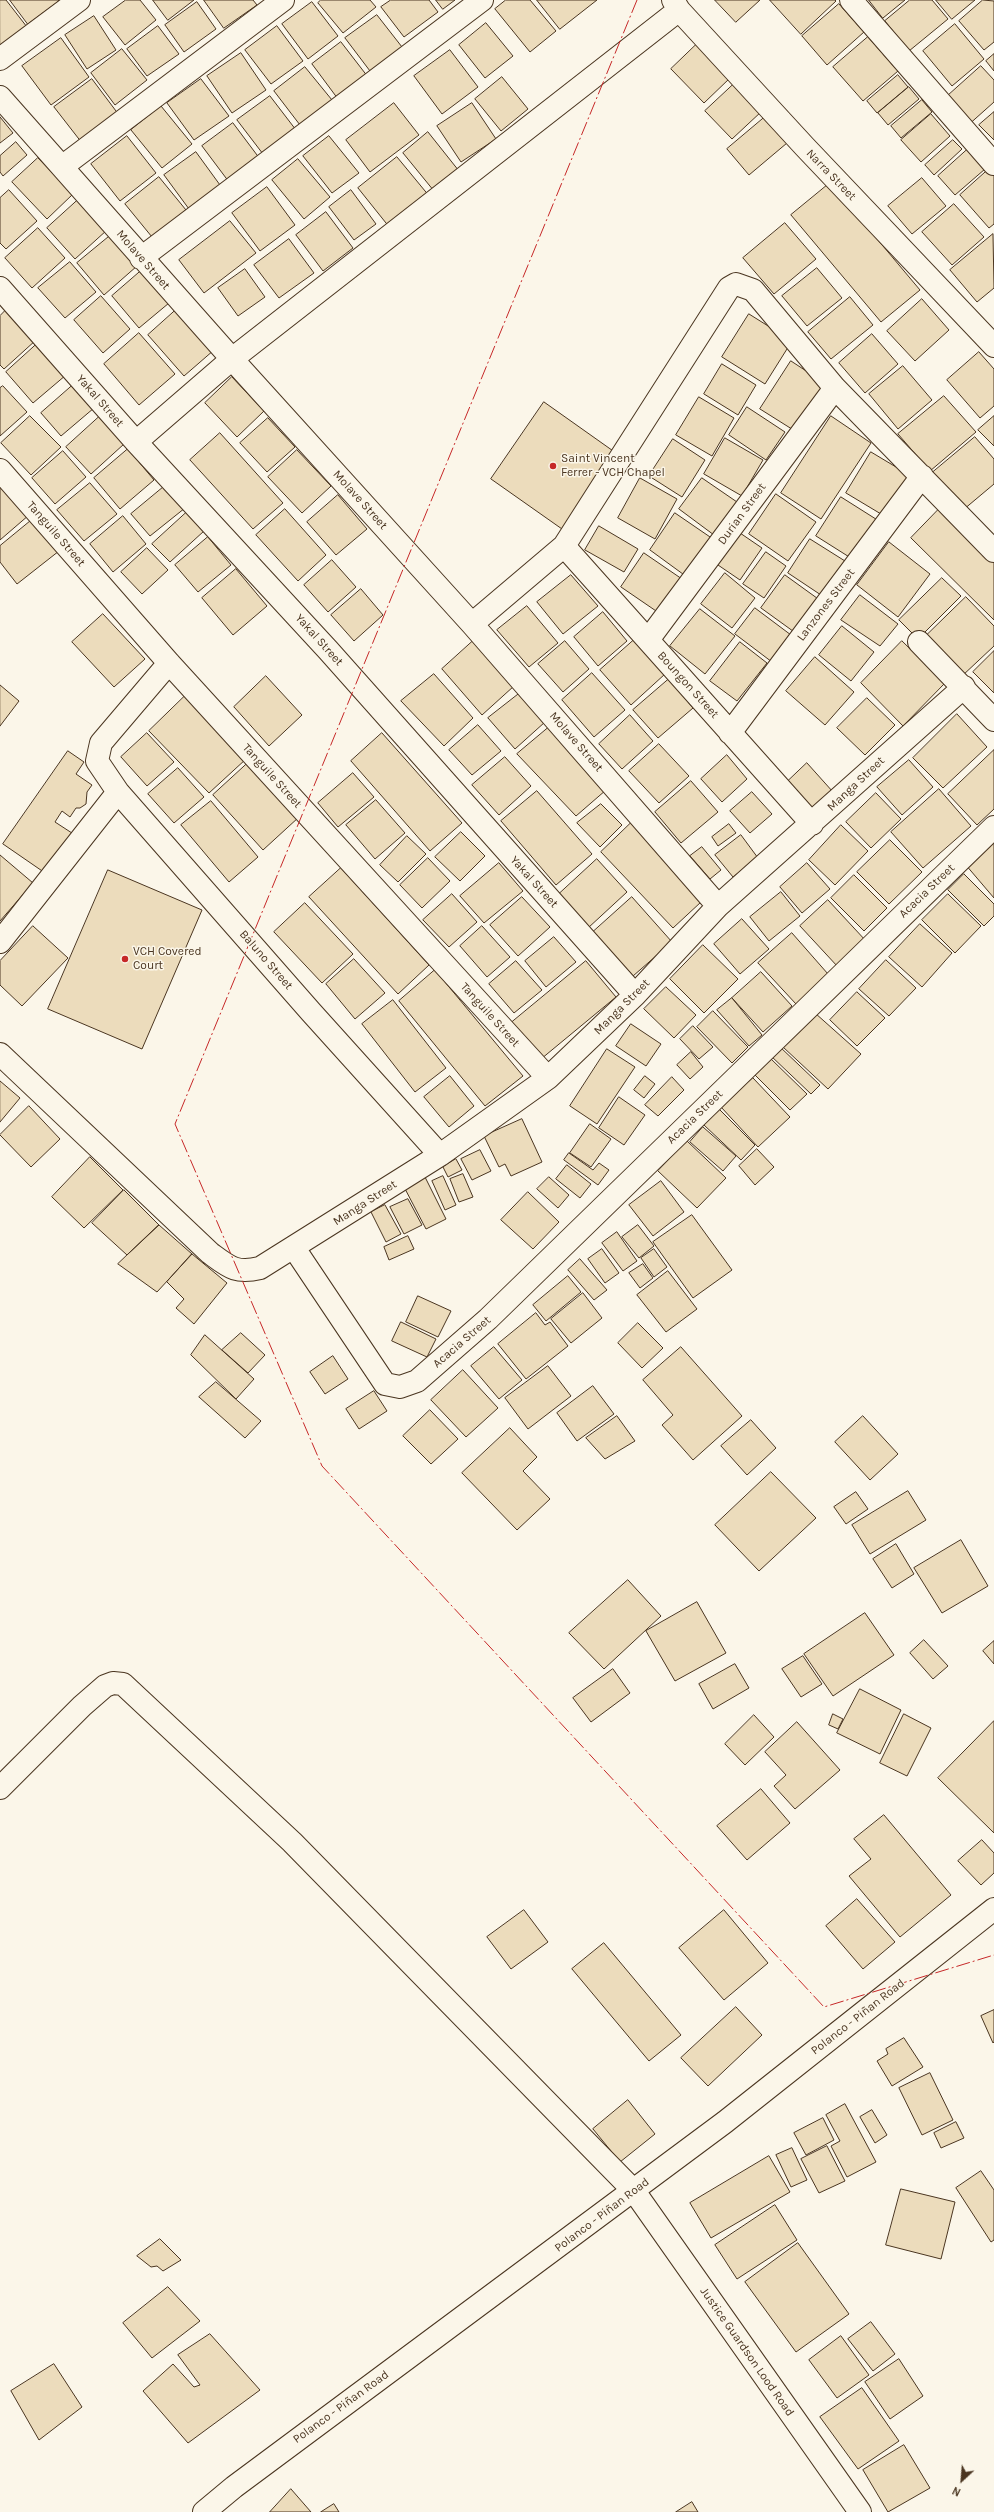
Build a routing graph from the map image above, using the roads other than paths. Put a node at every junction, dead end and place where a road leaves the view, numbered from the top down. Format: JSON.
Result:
{"nodes":[{"id":1,"x":79,"y":0,"type":"edge"},
{"id":2,"x":283,"y":0,"type":"edge"},
{"id":3,"x":482,"y":0,"type":"edge"},
{"id":4,"x":851,"y":0,"type":"edge"},
{"id":5,"x":676,"y":5,"type":"edge"},
{"id":6,"x":0,"y":59,"type":"edge"},
{"id":7,"x":0,"y":97,"type":"edge"},
{"id":8,"x":994,"y":164,"type":"edge"},
{"id":9,"x":63,"y":166,"type":"junction"},
{"id":10,"x":142,"y":258,"type":"junction"},
{"id":11,"x":0,"y":288,"type":"edge"},
{"id":12,"x":994,"y":346,"type":"edge"},
{"id":13,"x":232,"y":359,"type":"junction"},
{"id":14,"x":835,"y":388,"type":"junction"},
{"id":15,"x":136,"y":442,"type":"junction"},
{"id":16,"x":0,"y":470,"type":"edge"},
{"id":17,"x":922,"y":476,"type":"junction"},
{"id":18,"x":564,"y":546,"type":"junction"},
{"id":19,"x":994,"y":551,"type":"edge"},
{"id":20,"x":472,"y":624,"type":"junction"},
{"id":21,"x":648,"y":640,"type":"junction"},
{"id":22,"x":919,"y":642,"type":"dead end"},
{"id":23,"x":169,"y":663,"type":"junction"},
{"id":24,"x":964,"y":687,"type":"junction"},
{"id":25,"x":994,"y":720,"type":"edge"},
{"id":26,"x":730,"y":733,"type":"junction"},
{"id":27,"x":118,"y":792,"type":"junction"},
{"id":28,"x":812,"y":824,"type":"junction"},
{"id":29,"x":994,"y":827,"type":"edge"},
{"id":30,"x":718,"y":906,"type":"junction"},
{"id":31,"x":0,"y":942,"type":"edge"},
{"id":32,"x":635,"y":995,"type":"junction"},
{"id":33,"x":0,"y":1054,"type":"edge"},
{"id":34,"x":548,"y":1078,"type":"junction"},
{"id":35,"x":440,"y":1155,"type":"junction"},
{"id":36,"x":294,"y":1248,"type":"junction"},
{"id":37,"x":0,"y":1788,"type":"edge"},
{"id":38,"x":994,"y":1909,"type":"edge"},
{"id":39,"x":634,"y":2191,"type":"junction"},
{"id":40,"x":204,"y":2512,"type":"edge"},
{"id":41,"x":860,"y":2512,"type":"edge"}],
"edges":[{"from":1,"to":6,"type":"street"},
{"from":2,"to":9,"type":"street"},
{"from":3,"to":10,"type":"street"},
{"from":4,"to":8,"type":"street"},
{"from":5,"to":12,"type":"street","name":"Narra Street"},
{"from":5,"to":13,"type":"street"},
{"from":7,"to":9,"type":"street","name":"Molave Street"},
{"from":9,"to":10,"type":"street","name":"Molave Street"},
{"from":10,"to":13,"type":"street","name":"Molave Street"},
{"from":11,"to":15,"type":"street","name":"Yakal Street"},
{"from":13,"to":15,"type":"street"},
{"from":13,"to":20,"type":"street","name":"Molave Street"},
{"from":14,"to":17,"type":"street"},
{"from":14,"to":18,"type":"street"},
{"from":14,"to":21,"type":"street","name":"Durian Street"},
{"from":15,"to":32,"type":"street","name":"Yakal Street"},
{"from":16,"to":23,"type":"street","name":"Tanguile Street"},
{"from":17,"to":19,"type":"street"},
{"from":17,"to":26,"type":"street","name":"Lanzones Street"},
{"from":18,"to":20,"type":"street"},
{"from":18,"to":21,"type":"street","name":"Boungon Street"},
{"from":20,"to":30,"type":"street","name":"Molave Street"},
{"from":21,"to":26,"type":"street","name":"Boungon Street"},
{"from":22,"to":24,"type":"street"},
{"from":23,"to":27,"type":"street","name":"Baluno Street"},
{"from":23,"to":34,"type":"street","name":"Tanguile Street"},
{"from":24,"to":25,"type":"street"},
{"from":24,"to":28,"type":"street","name":"Manga Street"},
{"from":26,"to":28,"type":"street","name":"Boungon Street"},
{"from":27,"to":31,"type":"street"},
{"from":27,"to":35,"type":"street","name":"Baluno Street"},
{"from":28,"to":30,"type":"street","name":"Manga Street"},
{"from":29,"to":36,"type":"street","name":"Acacia Street"},
{"from":30,"to":32,"type":"street","name":"Manga Street"},
{"from":32,"to":34,"type":"street","name":"Manga Street"},
{"from":33,"to":36,"type":"street","name":"Manga Street"},
{"from":34,"to":35,"type":"street","name":"Manga Street"},
{"from":35,"to":36,"type":"street","name":"Manga Street"},
{"from":37,"to":39,"type":"street","name":"Justice Guardson Lood Road"},
{"from":38,"to":39,"type":"street","name":"Polanco - Piñan Road"},
{"from":39,"to":40,"type":"street","name":"Polanco - Piñan Road"},
{"from":39,"to":41,"type":"street","name":"Justice Guardson Lood Road"}]}
